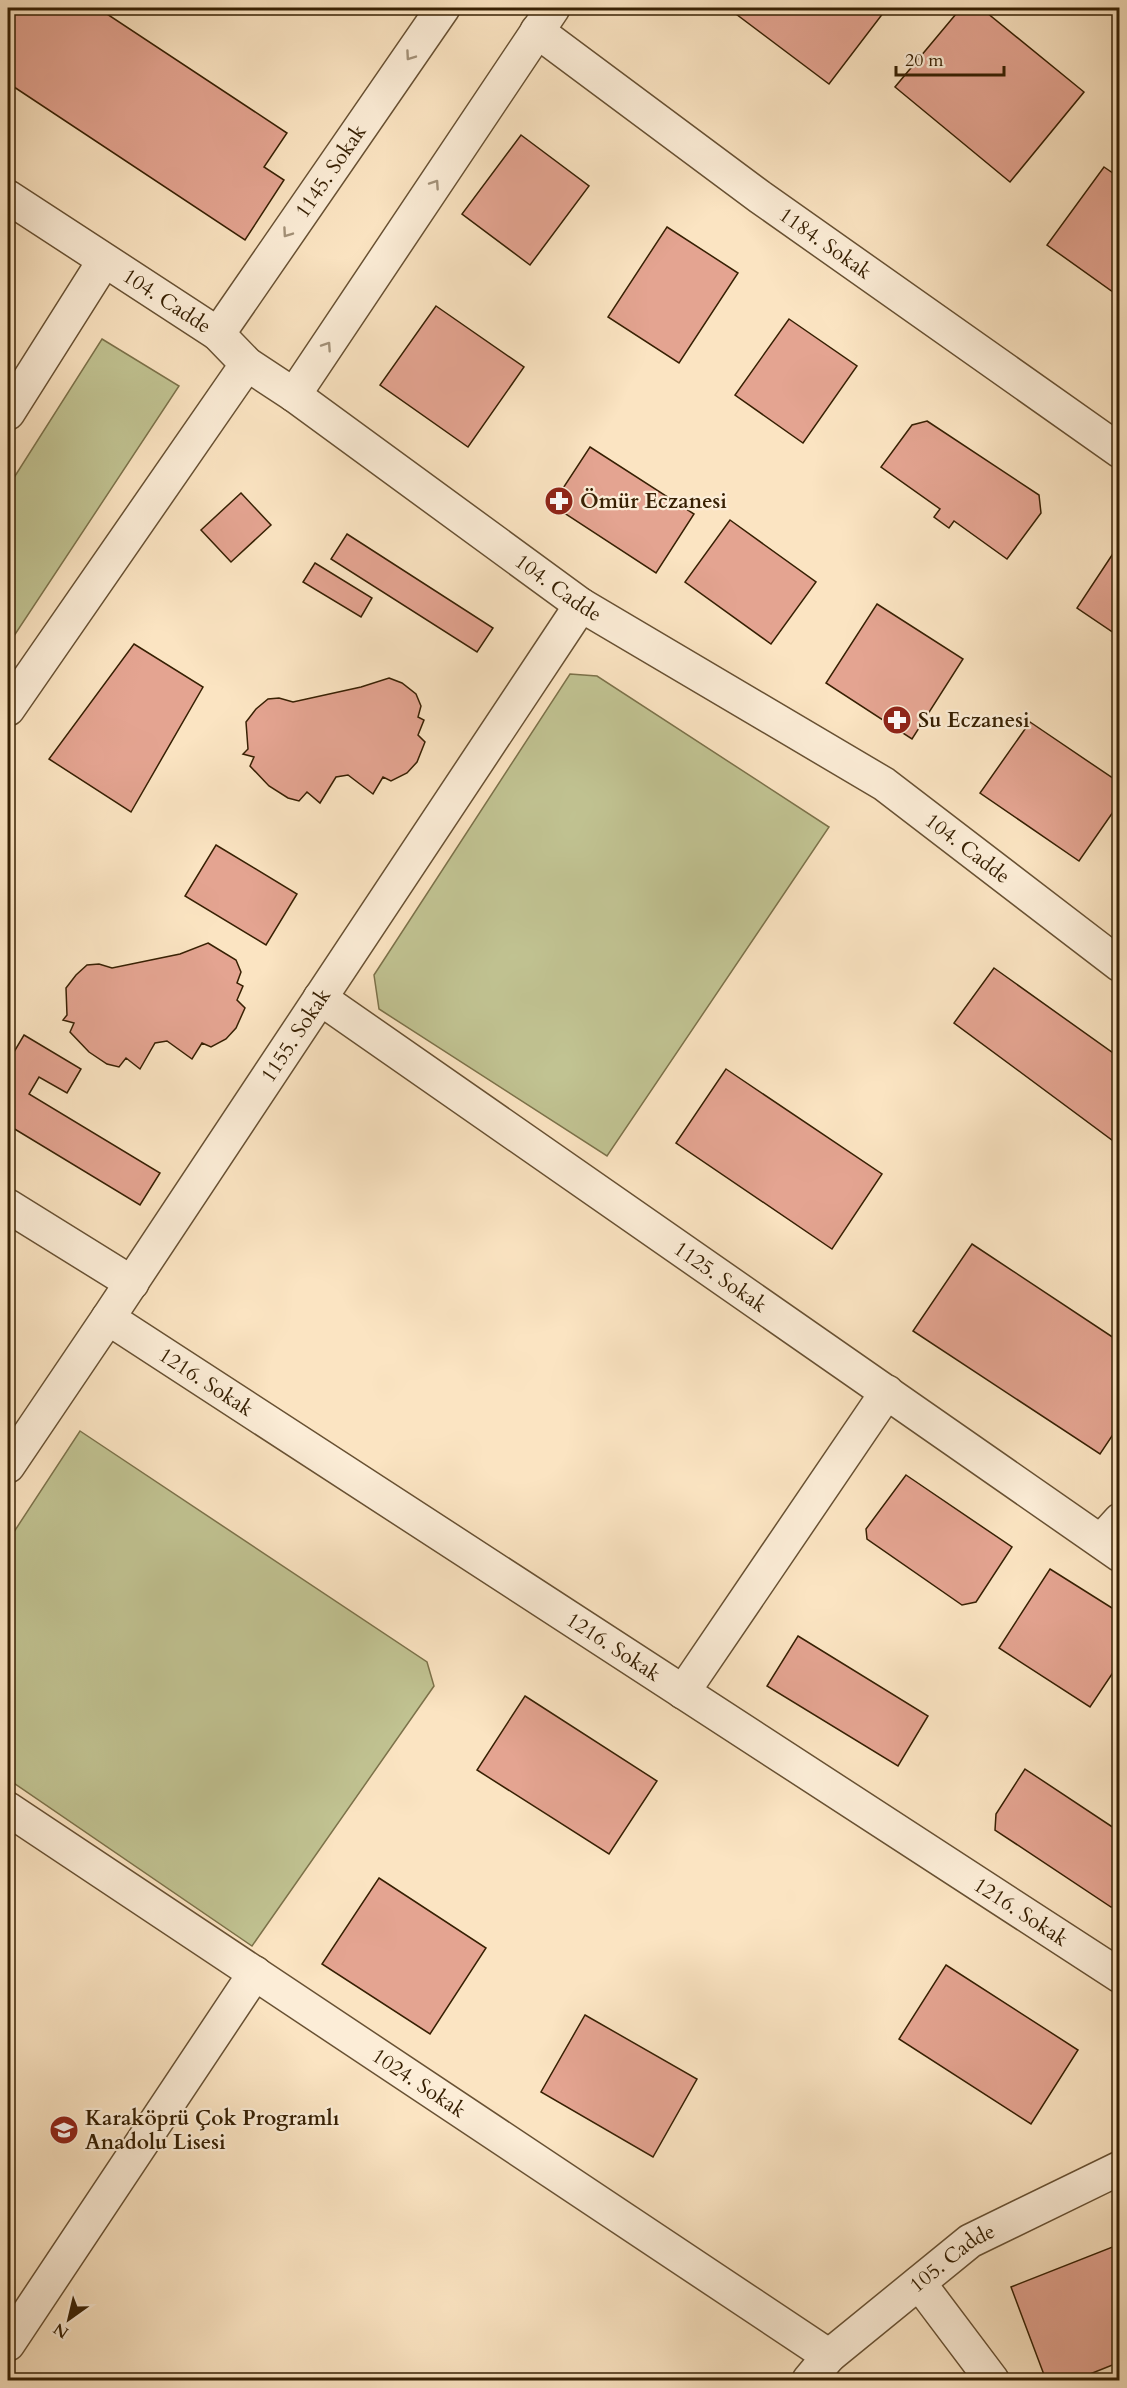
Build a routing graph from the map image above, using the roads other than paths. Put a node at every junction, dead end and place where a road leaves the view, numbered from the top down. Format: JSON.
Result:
{"nodes":[{"id":1,"x":443,"y":8,"type":"edge"},
{"id":2,"x":545,"y":19,"type":"edge"},
{"id":3,"x":8,"y":197,"type":"edge"},
{"id":4,"x":104,"y":261,"type":"junction"},
{"id":5,"x":218,"y":334,"type":"junction"},
{"id":6,"x":247,"y":364,"type":"junction"},
{"id":7,"x":294,"y":395,"type":"junction"},
{"id":8,"x":8,"y":413,"type":"edge"},
{"id":9,"x":1119,"y":451,"type":"edge"},
{"id":10,"x":581,"y":605,"type":"junction"},
{"id":11,"x":8,"y":709,"type":"edge"},
{"id":12,"x":1119,"y":965,"type":"edge"},
{"id":13,"x":320,"y":998,"type":"junction"},
{"id":14,"x":8,"y":1206,"type":"edge"},
{"id":15,"x":132,"y":1283,"type":"junction"},
{"id":16,"x":108,"y":1318,"type":"junction"},
{"id":17,"x":887,"y":1392,"type":"junction"},
{"id":18,"x":8,"y":1466,"type":"edge"},
{"id":19,"x":1113,"y":1538,"type":"edge"},
{"id":20,"x":683,"y":1692,"type":"junction"},
{"id":21,"x":8,"y":1809,"type":"edge"},
{"id":22,"x":255,"y":1973,"type":"junction"},
{"id":23,"x":1119,"y":1976,"type":"edge"},
{"id":24,"x":1119,"y":2168,"type":"edge"},
{"id":25,"x":919,"y":2283,"type":"junction"},
{"id":26,"x":8,"y":2344,"type":"edge"},
{"id":27,"x":819,"y":2368,"type":"edge"},
{"id":28,"x":992,"y":2380,"type":"edge"}],
"edges":[{"from":1,"to":5,"type":"street","name":"1145. Sokak","one_way":true},
{"from":7,"to":2,"type":"street","one_way":true},
{"from":2,"to":9,"type":"street","name":"1184. Sokak"},
{"from":3,"to":4,"type":"street","name":"104. Cadde"},
{"from":4,"to":5,"type":"street","name":"104. Cadde"},
{"from":4,"to":8,"type":"street"},
{"from":5,"to":6,"type":"street","name":"104. Cadde"},
{"from":6,"to":7,"type":"street","name":"104. Cadde"},
{"from":6,"to":11,"type":"street"},
{"from":7,"to":10,"type":"street","name":"104. Cadde"},
{"from":10,"to":12,"type":"street","name":"104. Cadde"},
{"from":10,"to":13,"type":"street","name":"1155. Sokak"},
{"from":13,"to":15,"type":"street","name":"1155. Sokak"},
{"from":13,"to":17,"type":"street","name":"1125. Sokak"},
{"from":14,"to":15,"type":"street"},
{"from":15,"to":16,"type":"street","name":"1155. Sokak"},
{"from":16,"to":18,"type":"street","name":"1155. Sokak"},
{"from":16,"to":20,"type":"street","name":"1216. Sokak"},
{"from":17,"to":19,"type":"street","name":"1125. Sokak"},
{"from":17,"to":20,"type":"street"},
{"from":20,"to":23,"type":"street","name":"1216. Sokak"},
{"from":21,"to":22,"type":"street","name":"1024. Sokak"},
{"from":22,"to":26,"type":"street"},
{"from":22,"to":27,"type":"street","name":"1024. Sokak"},
{"from":24,"to":25,"type":"street","name":"105. Cadde"},
{"from":25,"to":27,"type":"street","name":"105. Cadde"},
{"from":25,"to":28,"type":"street"}]}
